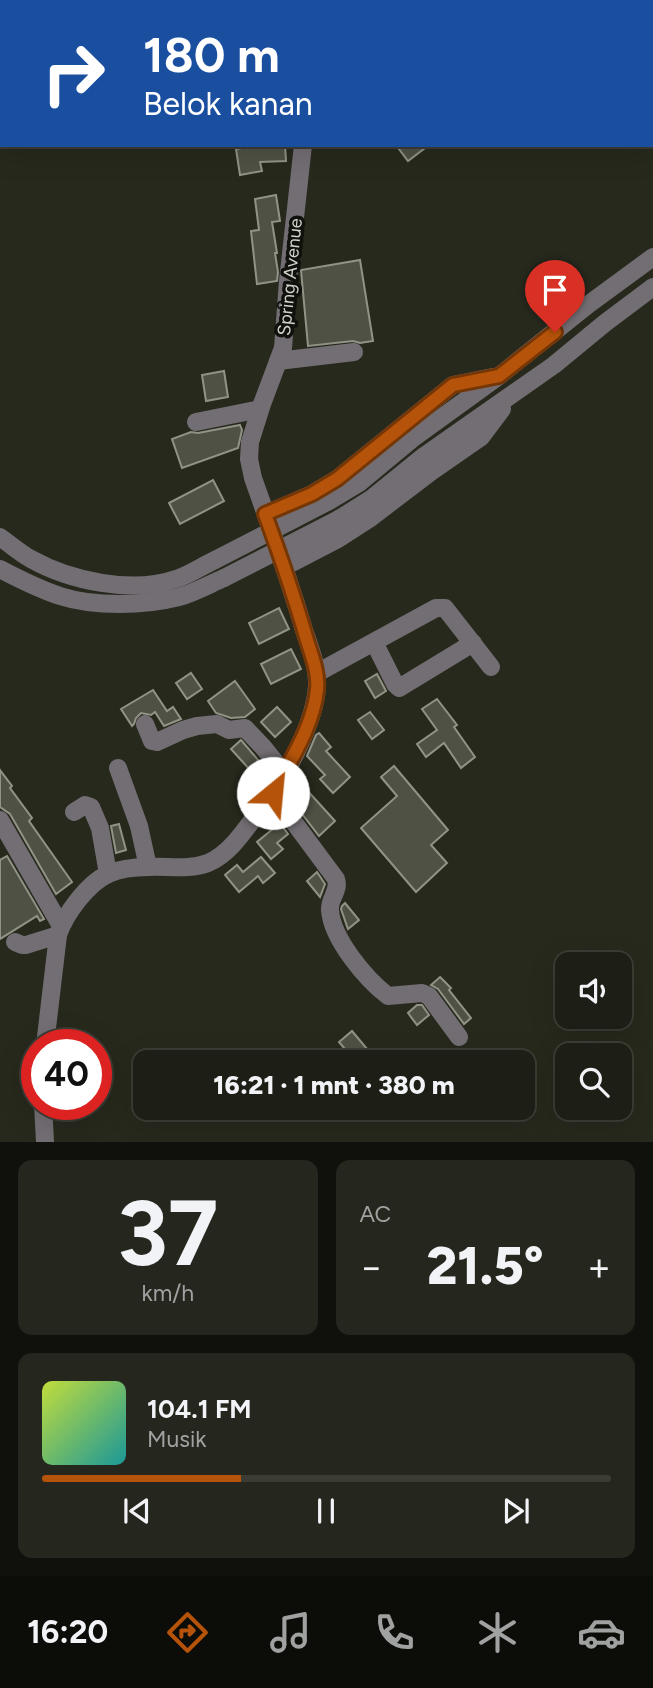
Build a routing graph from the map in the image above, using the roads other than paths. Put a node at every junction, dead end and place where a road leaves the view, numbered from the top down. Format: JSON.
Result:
{"nodes":[{"id":1,"x":303,"y":147,"type":"edge"},
{"id":2,"x":653,"y":257,"type":"edge"},
{"id":3,"x":653,"y":287,"type":"edge"},
{"id":4,"x":354,"y":352,"type":"dead end"},
{"id":5,"x":278,"y":361,"type":"junction"},
{"id":6,"x":499,"y":376,"type":"junction"},
{"id":7,"x":512,"y":396,"type":"junction"},
{"id":8,"x":260,"y":410,"type":"junction"},
{"id":9,"x":196,"y":422,"type":"dead end"},
{"id":10,"x":265,"y":514,"type":"junction"},
{"id":11,"x":0,"y":537,"type":"edge"},
{"id":12,"x":284,"y":567,"type":"junction"},
{"id":13,"x":0,"y":569,"type":"edge"},
{"id":14,"x":373,"y":642,"type":"junction"},
{"id":15,"x":473,"y":643,"type":"junction"},
{"id":16,"x":491,"y":667,"type":"dead end"},
{"id":17,"x":317,"y":673,"type":"junction"},
{"id":18,"x":145,"y":724,"type":"dead end"},
{"id":19,"x":118,"y":768,"type":"dead end"},
{"id":20,"x":284,"y":774,"type":"junction"},
{"id":21,"x":273,"y":793,"type":"junction"},
{"id":22,"x":74,"y":812,"type":"dead end"},
{"id":23,"x":0,"y":820,"type":"edge"},
{"id":24,"x":16,"y":847,"type":"junction"},
{"id":25,"x":0,"y":856,"type":"edge"},
{"id":26,"x":148,"y":867,"type":"junction"},
{"id":27,"x":108,"y":874,"type":"junction"},
{"id":28,"x":59,"y":930,"type":"junction"},
{"id":29,"x":15,"y":942,"type":"dead end"},
{"id":30,"x":48,"y":1029,"type":"edge"},
{"id":31,"x":459,"y":1037,"type":"dead end"},
{"id":32,"x":44,"y":1120,"type":"edge"},
{"id":33,"x":45,"y":1142,"type":"edge"}],
"edges":[{"from":1,"to":5,"type":"street","name":"Spring Avenue"},
{"from":2,"to":6,"type":"street"},
{"from":3,"to":7,"type":"street"},
{"from":4,"to":5,"type":"street"},
{"from":5,"to":8,"type":"street","name":"Spring Avenue"},
{"from":6,"to":10,"type":"street"},
{"from":6,"to":11,"type":"street","bridge":true},
{"from":7,"to":12,"type":"street"},
{"from":7,"to":13,"type":"street","bridge":true},
{"from":8,"to":9,"type":"street"},
{"from":8,"to":10,"type":"street","name":"Spring Avenue"},
{"from":10,"to":12,"type":"street","name":"Spring Avenue"},
{"from":12,"to":17,"type":"street","name":"Spring Avenue"},
{"from":14,"to":15,"type":"street"},
{"from":14,"to":15,"type":"street"},
{"from":14,"to":17,"type":"street"},
{"from":15,"to":16,"type":"street"},
{"from":17,"to":20,"type":"street","name":"Spring Avenue"},
{"from":18,"to":20,"type":"street"},
{"from":19,"to":26,"type":"street"},
{"from":20,"to":21,"type":"street","name":"Spring Avenue"},
{"from":21,"to":26,"type":"street","name":"Spring Avenue"},
{"from":21,"to":31,"type":"street"},
{"from":22,"to":27,"type":"street"},
{"from":23,"to":24,"type":"street"},
{"from":24,"to":25,"type":"street"},
{"from":24,"to":28,"type":"street"},
{"from":26,"to":27,"type":"street","name":"Spring Avenue"},
{"from":27,"to":28,"type":"street"},
{"from":28,"to":29,"type":"street"},
{"from":28,"to":30,"type":"street"},
{"from":32,"to":33,"type":"street"}]}
